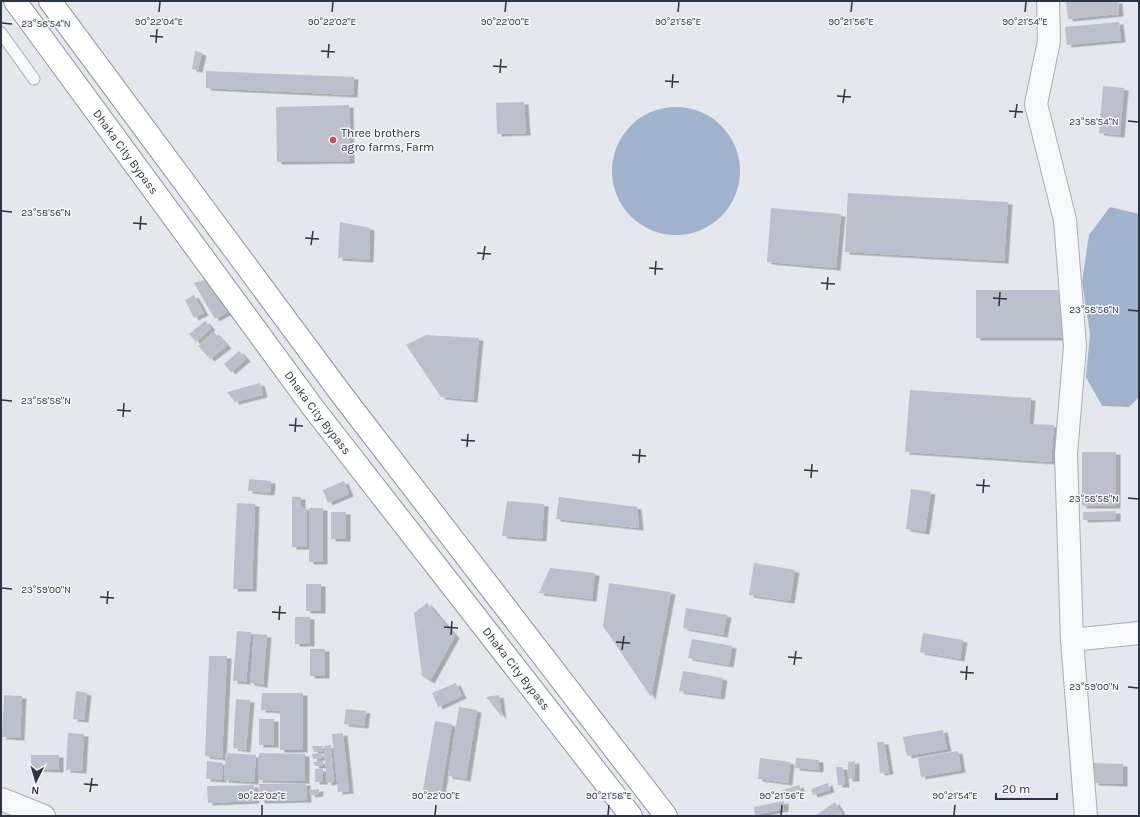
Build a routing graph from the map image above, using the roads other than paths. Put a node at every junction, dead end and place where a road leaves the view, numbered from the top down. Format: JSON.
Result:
{"nodes":[{"id":1,"x":14,"y":1,"type":"edge"},
{"id":2,"x":50,"y":1,"type":"edge"},
{"id":3,"x":1048,"y":1,"type":"edge"},
{"id":4,"x":1,"y":33,"type":"edge"},
{"id":5,"x":34,"y":79,"type":"dead end"},
{"id":6,"x":1139,"y":633,"type":"edge"},
{"id":7,"x":1072,"y":640,"type":"junction"},
{"id":8,"x":1,"y":799,"type":"edge"},
{"id":9,"x":44,"y":816,"type":"edge"},
{"id":10,"x":631,"y":816,"type":"edge"},
{"id":11,"x":666,"y":816,"type":"edge"},
{"id":12,"x":1086,"y":816,"type":"edge"}],
"edges":[{"from":1,"to":10,"type":"highway","name":"Dhaka City Bypass"},
{"from":2,"to":11,"type":"highway"},
{"from":3,"to":7,"type":"street"},
{"from":4,"to":5,"type":"lane"},
{"from":6,"to":7,"type":"street"},
{"from":7,"to":12,"type":"street"},
{"from":8,"to":9,"type":"street"}]}
